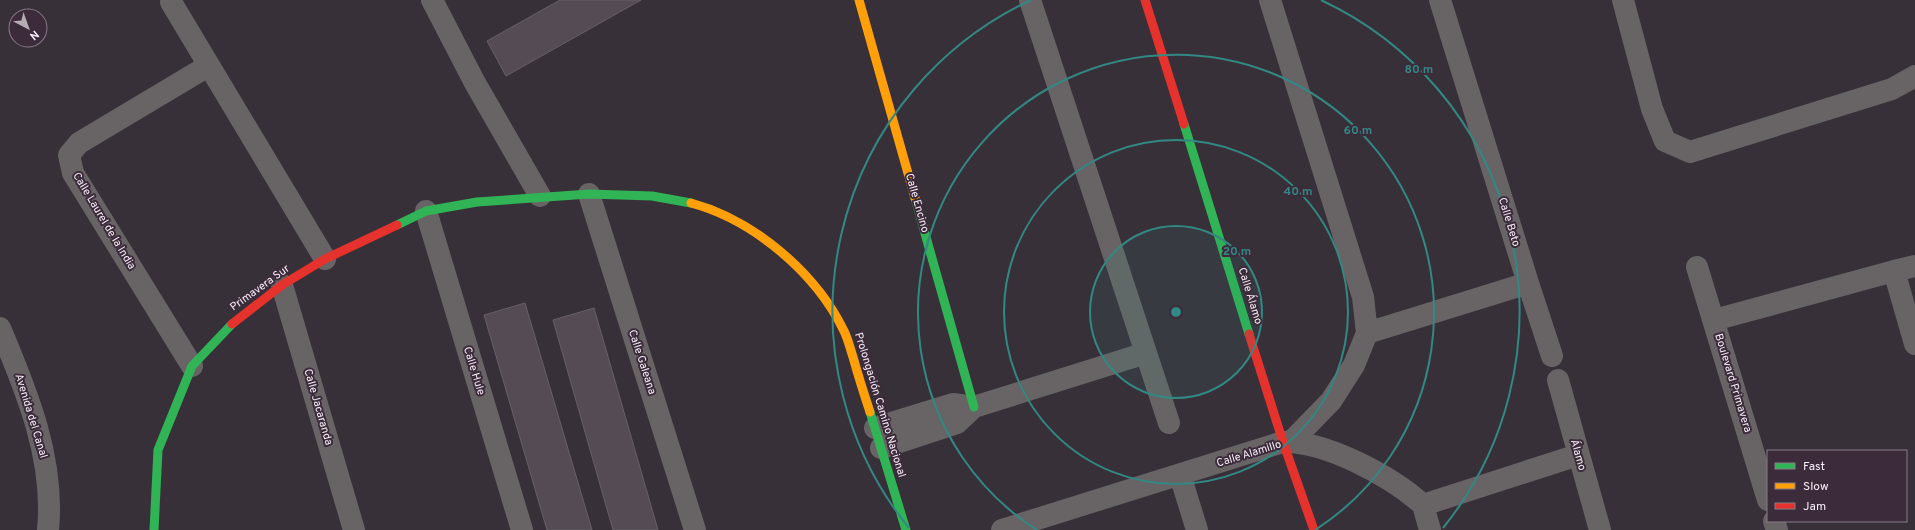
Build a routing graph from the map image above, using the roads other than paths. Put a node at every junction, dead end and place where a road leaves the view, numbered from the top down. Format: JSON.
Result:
{"nodes":[{"id":1,"x":432,"y":0,"type":"edge"},
{"id":2,"x":860,"y":0,"type":"edge"},
{"id":3,"x":1030,"y":0,"type":"edge"},
{"id":4,"x":1145,"y":0,"type":"edge"},
{"id":5,"x":1270,"y":0,"type":"edge"},
{"id":6,"x":1440,"y":0,"type":"edge"},
{"id":7,"x":1623,"y":0,"type":"edge"},
{"id":8,"x":171,"y":2,"type":"dead end"},
{"id":9,"x":208,"y":66,"type":"junction"},
{"id":10,"x":1915,"y":76,"type":"edge"},
{"id":11,"x":589,"y":194,"type":"junction"},
{"id":12,"x":540,"y":196,"type":"junction"},
{"id":13,"x":426,"y":212,"type":"junction"},
{"id":14,"x":325,"y":259,"type":"junction"},
{"id":15,"x":1915,"y":266,"type":"edge"},
{"id":16,"x":1697,"y":267,"type":"dead end"},
{"id":17,"x":1894,"y":271,"type":"junction"},
{"id":18,"x":1528,"y":283,"type":"junction"},
{"id":19,"x":282,"y":285,"type":"junction"},
{"id":20,"x":1714,"y":320,"type":"junction"},
{"id":21,"x":0,"y":328,"type":"edge"},
{"id":22,"x":1367,"y":333,"type":"junction"},
{"id":23,"x":1915,"y":344,"type":"edge"},
{"id":24,"x":1146,"y":353,"type":"junction"},
{"id":25,"x":1552,"y":356,"type":"dead end"},
{"id":26,"x":192,"y":366,"type":"junction"},
{"id":27,"x":1558,"y":380,"type":"dead end"},
{"id":28,"x":974,"y":407,"type":"junction"},
{"id":29,"x":1169,"y":424,"type":"dead end"},
{"id":30,"x":878,"y":438,"type":"junction"},
{"id":31,"x":1287,"y":442,"type":"junction"},
{"id":32,"x":1578,"y":455,"type":"junction"},
{"id":33,"x":1180,"y":475,"type":"junction"},
{"id":34,"x":1767,"y":497,"type":"edge"},
{"id":35,"x":1423,"y":505,"type":"junction"},
{"id":36,"x":48,"y":530,"type":"edge"},
{"id":37,"x":154,"y":530,"type":"edge"},
{"id":38,"x":354,"y":530,"type":"edge"},
{"id":39,"x":522,"y":530,"type":"edge"},
{"id":40,"x":695,"y":530,"type":"edge"},
{"id":41,"x":906,"y":530,"type":"edge"},
{"id":42,"x":1002,"y":530,"type":"edge"},
{"id":43,"x":1197,"y":530,"type":"edge"},
{"id":44,"x":1314,"y":530,"type":"edge"},
{"id":45,"x":1430,"y":530,"type":"edge"},
{"id":46,"x":1600,"y":530,"type":"edge"}],
"edges":[{"from":1,"to":12,"type":"street"},
{"from":2,"to":28,"type":"street","name":"Calle Encino"},
{"from":3,"to":24,"type":"street"},
{"from":4,"to":31,"type":"street","name":"Calle Álamo"},
{"from":5,"to":22,"type":"street"},
{"from":6,"to":18,"type":"street","name":"Calle Beto"},
{"from":7,"to":10,"type":"street"},
{"from":8,"to":9,"type":"street"},
{"from":9,"to":14,"type":"street"},
{"from":9,"to":26,"type":"street","name":"Calle Laurel de la India"},
{"from":11,"to":12,"type":"street","name":"Prolongación Camino Nacional"},
{"from":11,"to":30,"type":"street","name":"Prolongación Camino Nacional"},
{"from":11,"to":40,"type":"street","name":"Calle Galeana"},
{"from":12,"to":13,"type":"street","name":"Primavera Sur"},
{"from":13,"to":14,"type":"street","name":"Primavera Sur"},
{"from":13,"to":39,"type":"street","name":"Calle Hule"},
{"from":14,"to":19,"type":"street","name":"Primavera Sur"},
{"from":15,"to":17,"type":"street"},
{"from":16,"to":20,"type":"street","name":"Boulevard Primavera"},
{"from":17,"to":20,"type":"street"},
{"from":17,"to":23,"type":"street"},
{"from":18,"to":22,"type":"street"},
{"from":18,"to":25,"type":"street","name":"Calle Beto"},
{"from":19,"to":26,"type":"street","name":"Primavera Sur"},
{"from":19,"to":38,"type":"street","name":"Calle Jacaranda"},
{"from":20,"to":34,"type":"street","name":"Boulevard Primavera"},
{"from":21,"to":36,"type":"street","name":"Avenida del Canal"},
{"from":22,"to":31,"type":"street"},
{"from":24,"to":28,"type":"street"},
{"from":24,"to":29,"type":"street"},
{"from":26,"to":37,"type":"street","name":"Primavera Sur"},
{"from":27,"to":32,"type":"street","name":"Álamo"},
{"from":28,"to":30,"type":"street"},
{"from":30,"to":41,"type":"street","name":"Prolongación Camino Nacional"},
{"from":31,"to":33,"type":"street","name":"Calle Alamillo"},
{"from":31,"to":35,"type":"street","name":"Calle Alamillo"},
{"from":31,"to":44,"type":"street","name":"Calle Álamo"},
{"from":32,"to":35,"type":"street"},
{"from":32,"to":46,"type":"street","name":"Álamo"},
{"from":33,"to":42,"type":"street","name":"Calle Alamillo"},
{"from":33,"to":43,"type":"street"},
{"from":35,"to":45,"type":"street"}]}
